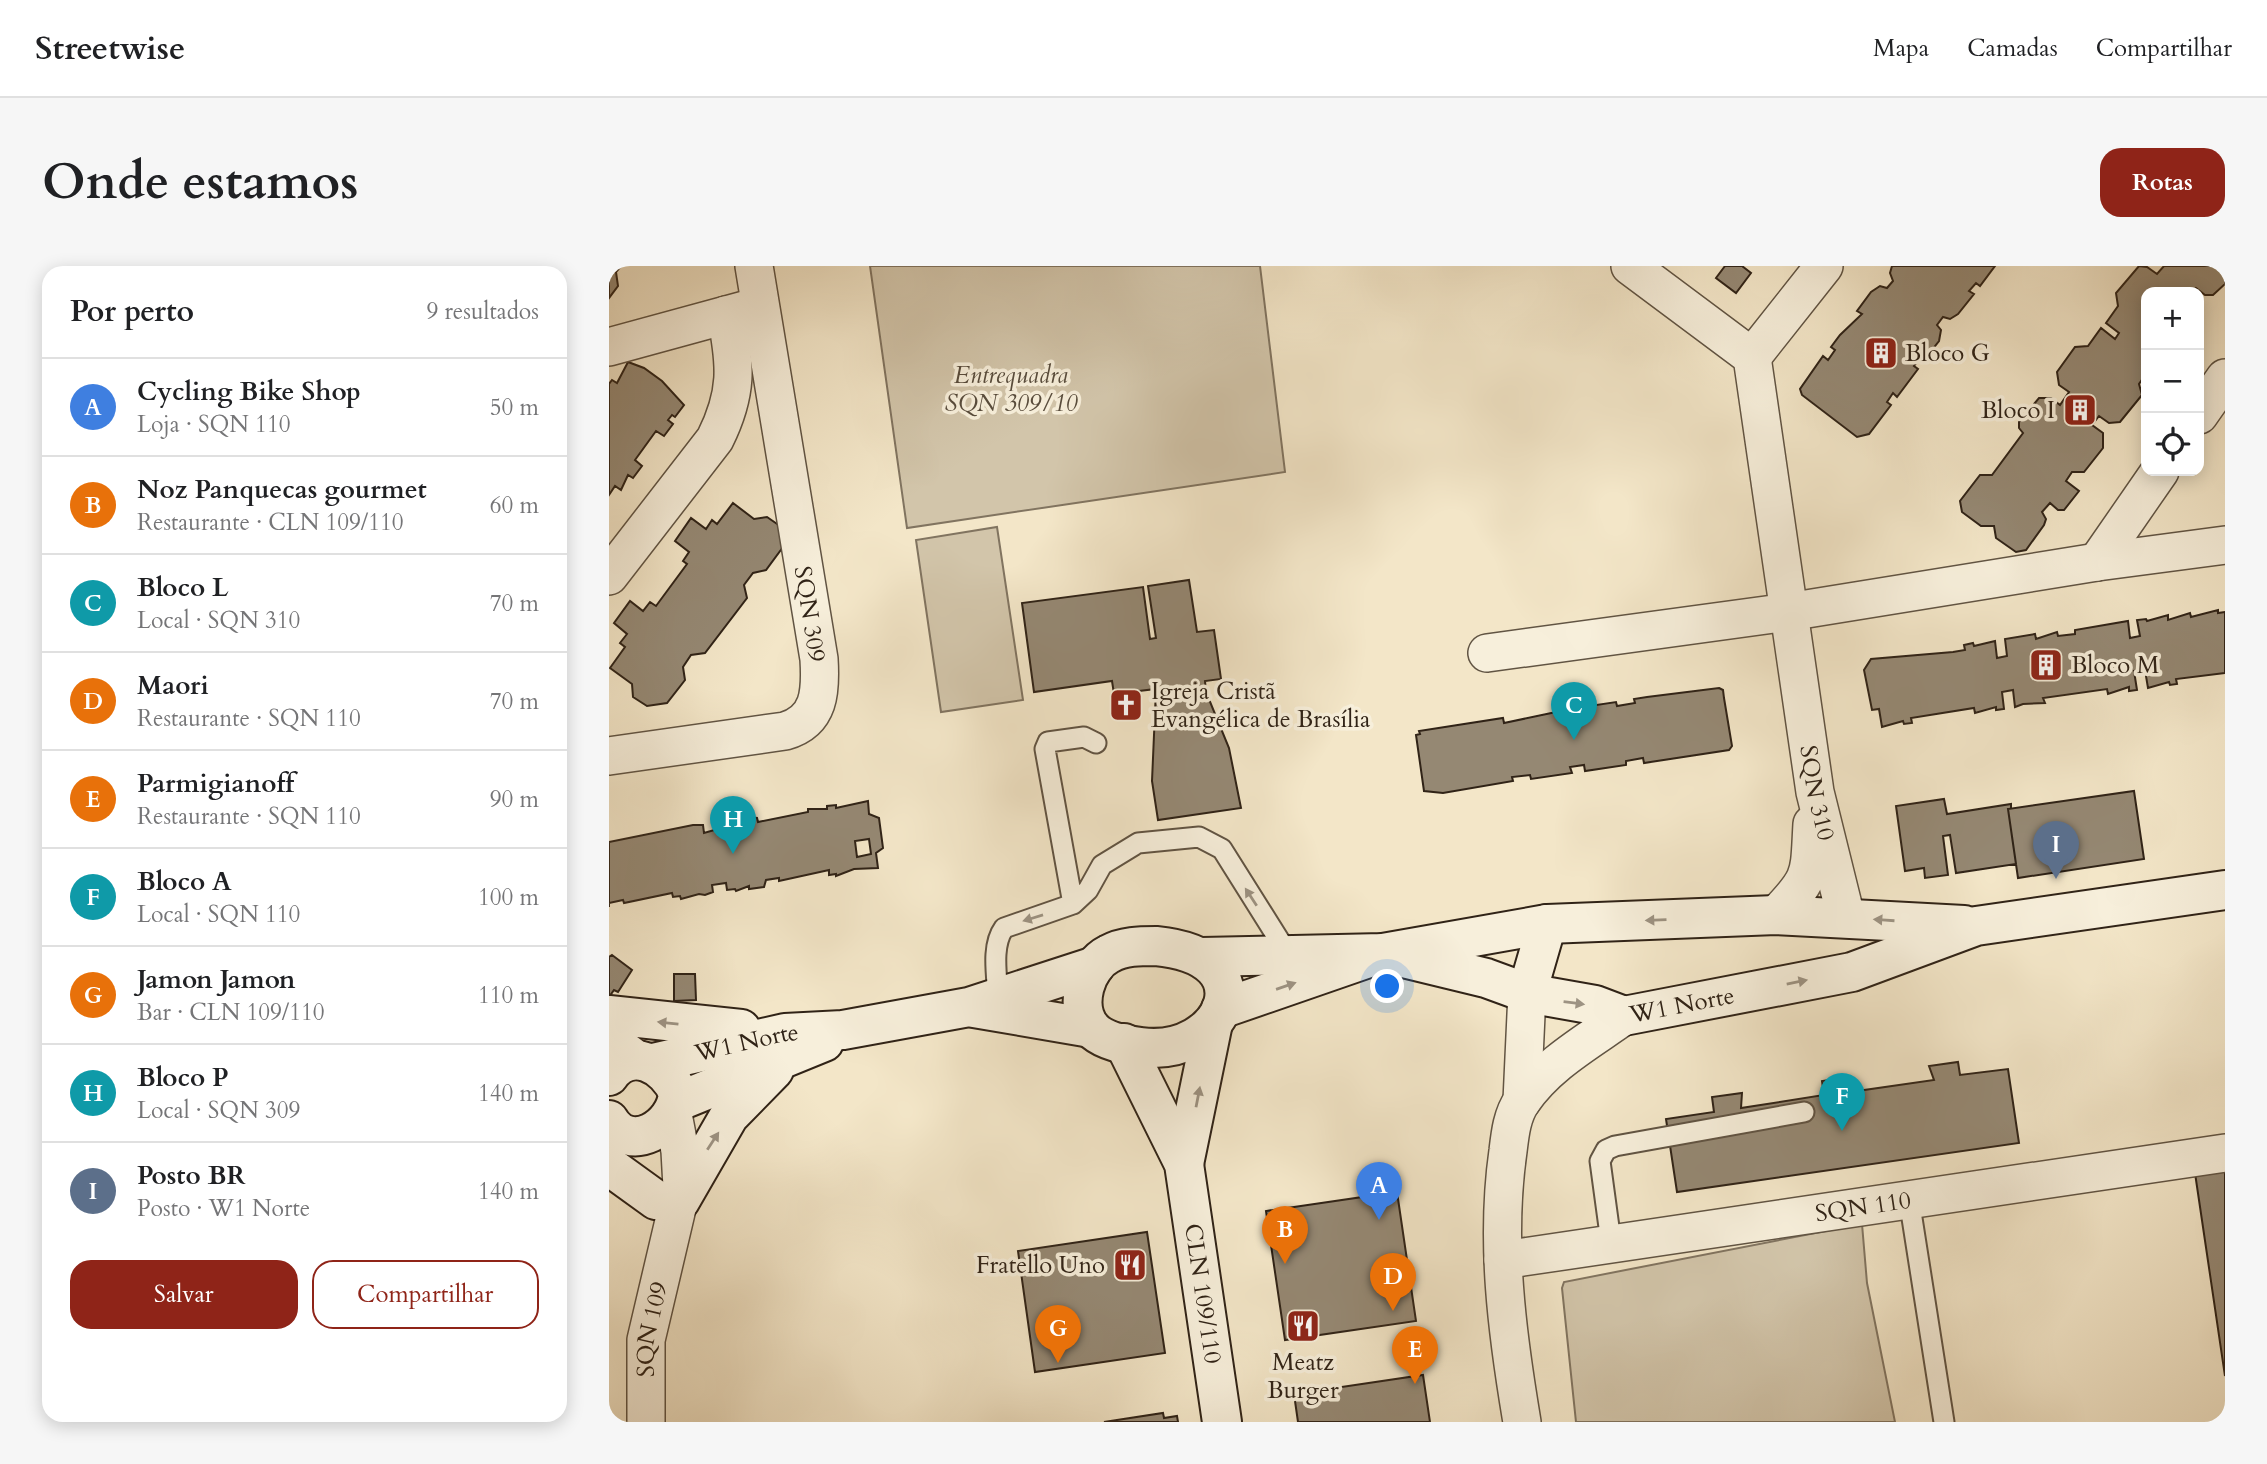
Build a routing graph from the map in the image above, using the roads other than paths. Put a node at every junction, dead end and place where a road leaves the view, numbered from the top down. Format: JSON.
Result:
{"nodes":[{"id":1,"x":754,"y":266,"type":"edge"},
{"id":2,"x":1630,"y":266,"type":"edge"},
{"id":3,"x":1824,"y":266,"type":"edge"},
{"id":4,"x":743,"y":311,"type":"junction"},
{"id":5,"x":609,"y":347,"type":"edge"},
{"id":6,"x":1752,"y":357,"type":"junction"},
{"id":7,"x":2225,"y":377,"type":"edge"},
{"id":8,"x":2200,"y":413,"type":"edge"},
{"id":9,"x":2157,"y":476,"type":"edge"},
{"id":10,"x":2225,"y":545,"type":"edge"},
{"id":11,"x":2097,"y":562,"type":"junction"},
{"id":12,"x":609,"y":576,"type":"edge"},
{"id":13,"x":1788,"y":612,"type":"junction"},
{"id":14,"x":1487,"y":653,"type":"dead end"},
{"id":15,"x":1096,"y":743,"type":"dead end"},
{"id":16,"x":609,"y":756,"type":"edge"},
{"id":17,"x":1815,"y":792,"type":"junction"},
{"id":18,"x":2225,"y":890,"type":"edge"},
{"id":19,"x":1073,"y":904,"type":"junction"},
{"id":20,"x":1776,"y":915,"type":"junction"},
{"id":21,"x":1846,"y":917,"type":"junction"},
{"id":22,"x":1547,"y":924,"type":"junction"},
{"id":23,"x":1976,"y":926,"type":"junction"},
{"id":24,"x":1383,"y":953,"type":"junction"},
{"id":25,"x":1288,"y":954,"type":"junction"},
{"id":26,"x":1202,"y":957,"type":"junction"},
{"id":27,"x":1095,"y":966,"type":"junction"},
{"id":28,"x":1852,"y":972,"type":"junction"},
{"id":29,"x":1527,"y":993,"type":"junction"},
{"id":30,"x":983,"y":1002,"type":"junction"},
{"id":31,"x":609,"y":1015,"type":"edge"},
{"id":32,"x":1217,"y":1016,"type":"junction"},
{"id":33,"x":1624,"y":1016,"type":"junction"},
{"id":34,"x":1107,"y":1036,"type":"junction"},
{"id":35,"x":784,"y":1046,"type":"junction"},
{"id":36,"x":627,"y":1059,"type":"edge"},
{"id":37,"x":1522,"y":1101,"type":"junction"},
{"id":38,"x":675,"y":1108,"type":"junction"},
{"id":39,"x":1804,"y":1112,"type":"dead end"},
{"id":40,"x":612,"y":1125,"type":"edge"},
{"id":41,"x":2225,"y":1153,"type":"edge"},
{"id":42,"x":1184,"y":1164,"type":"junction"},
{"id":43,"x":609,"y":1166,"type":"edge"},
{"id":44,"x":1909,"y":1199,"type":"junction"},
{"id":45,"x":668,"y":1200,"type":"junction"},
{"id":46,"x":1611,"y":1242,"type":"junction"},
{"id":47,"x":1503,"y":1260,"type":"junction"},
{"id":48,"x":646,"y":1422,"type":"edge"},
{"id":49,"x":1222,"y":1422,"type":"edge"},
{"id":50,"x":1521,"y":1422,"type":"edge"},
{"id":51,"x":1944,"y":1422,"type":"edge"}],
"edges":[{"from":1,"to":4,"type":"street","name":"SQN 309"},
{"from":2,"to":6,"type":"street"},
{"from":3,"to":6,"type":"street"},
{"from":4,"to":5,"type":"street"},
{"from":4,"to":12,"type":"street","name":"SQN 309"},
{"from":4,"to":16,"type":"street","name":"SQN 309"},
{"from":6,"to":13,"type":"street","name":"SQN 310"},
{"from":7,"to":8,"type":"street"},
{"from":9,"to":11,"type":"street"},
{"from":10,"to":11,"type":"street"},
{"from":11,"to":13,"type":"street"},
{"from":13,"to":14,"type":"street"},
{"from":13,"to":17,"type":"street","name":"SQN 310"},
{"from":15,"to":19,"type":"lane"},
{"from":17,"to":20,"type":"street"},
{"from":17,"to":21,"type":"street","name":"SQN 310"},
{"from":18,"to":23,"type":"street","name":"W1 Norte"},
{"from":25,"to":19,"type":"lane","one_way":true},
{"from":19,"to":30,"type":"lane","one_way":true},
{"from":20,"to":21,"type":"street","name":"W1 Norte"},
{"from":20,"to":22,"type":"street","name":"W1 Norte","one_way":true},
{"from":23,"to":21,"type":"street","name":"W1 Norte","one_way":true},
{"from":21,"to":28,"type":"street","name":"SQN 310"},
{"from":22,"to":24,"type":"street","name":"W1 Norte"},
{"from":22,"to":29,"type":"street"},
{"from":23,"to":28,"type":"street","name":"W1 Norte"},
{"from":24,"to":25,"type":"street","name":"W1 Norte"},
{"from":24,"to":29,"type":"street","name":"W1 Norte"},
{"from":32,"to":24,"type":"street","name":"W1 Norte","one_way":true},
{"from":25,"to":26,"type":"street","name":"W1 Norte"},
{"from":26,"to":27,"type":"street"},
{"from":26,"to":32,"type":"street"},
{"from":27,"to":30,"type":"street","name":"W1 Norte"},
{"from":27,"to":34,"type":"street"},
{"from":33,"to":28,"type":"street","name":"W1 Norte","one_way":true},
{"from":29,"to":33,"type":"street","name":"W1 Norte","one_way":true},
{"from":29,"to":37,"type":"street"},
{"from":30,"to":34,"type":"street","name":"W1 Norte"},
{"from":30,"to":35,"type":"street","name":"W1 Norte"},
{"from":35,"to":31,"type":"street","one_way":true},
{"from":32,"to":34,"type":"street"},
{"from":42,"to":32,"type":"street","name":"CLN 109/110","one_way":true},
{"from":33,"to":37,"type":"street"},
{"from":34,"to":42,"type":"street","name":"CLN 109/110"},
{"from":35,"to":36,"type":"street","name":"W1 Norte"},
{"from":35,"to":38,"type":"street","name":"W1 Norte"},
{"from":45,"to":35,"type":"street","one_way":true},
{"from":36,"to":38,"type":"street"},
{"from":37,"to":47,"type":"street"},
{"from":38,"to":40,"type":"street","name":"W1 Norte"},
{"from":38,"to":45,"type":"street","name":"SQN 109"},
{"from":39,"to":46,"type":"lane"},
{"from":40,"to":45,"type":"street"},
{"from":41,"to":44,"type":"street","name":"SQN 110"},
{"from":42,"to":49,"type":"street","name":"CLN 109/110"},
{"from":43,"to":45,"type":"street"},
{"from":44,"to":46,"type":"street","name":"SQN 110"},
{"from":44,"to":51,"type":"lane"},
{"from":45,"to":48,"type":"street","name":"SQN 109"},
{"from":46,"to":47,"type":"street","name":"SQN 110"},
{"from":47,"to":50,"type":"street"}]}
